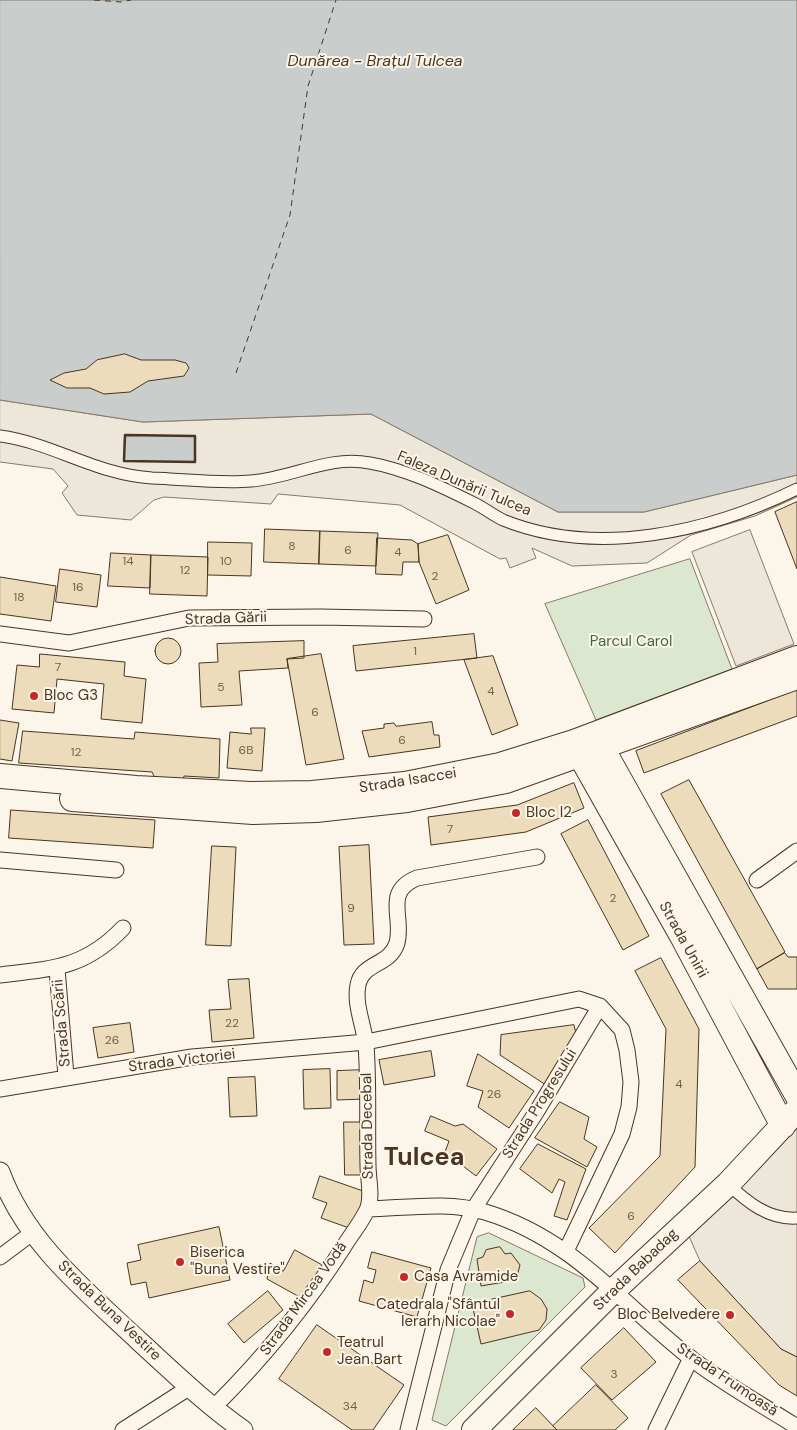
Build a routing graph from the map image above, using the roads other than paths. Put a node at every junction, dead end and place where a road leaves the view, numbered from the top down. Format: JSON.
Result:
{"nodes":[{"id":1,"x":0,"y":436,"type":"edge"},
{"id":2,"x":797,"y":489,"type":"edge"},
{"id":3,"x":424,"y":619,"type":"dead end"},
{"id":4,"x":0,"y":634,"type":"edge"},
{"id":5,"x":797,"y":658,"type":"edge"},
{"id":6,"x":797,"y":676,"type":"edge"},
{"id":7,"x":585,"y":746,"type":"junction"},
{"id":8,"x":0,"y":776,"type":"edge"},
{"id":9,"x":0,"y":792,"type":"edge"},
{"id":10,"x":797,"y":852,"type":"edge"},
{"id":11,"x":537,"y":857,"type":"dead end"},
{"id":12,"x":0,"y":860,"type":"edge"},
{"id":13,"x":116,"y":870,"type":"dead end"},
{"id":14,"x":757,"y":880,"type":"dead end"},
{"id":15,"x":123,"y":928,"type":"dead end"},
{"id":16,"x":57,"y":969,"type":"junction"},
{"id":17,"x":0,"y":975,"type":"edge"},
{"id":18,"x":600,"y":1006,"type":"junction"},
{"id":19,"x":366,"y":1042,"type":"junction"},
{"id":20,"x":66,"y":1076,"type":"junction"},
{"id":21,"x":0,"y":1089,"type":"edge"},
{"id":22,"x":797,"y":1096,"type":"edge"},
{"id":23,"x":790,"y":1118,"type":"edge"},
{"id":24,"x":0,"y":1172,"type":"edge"},
{"id":25,"x":728,"y":1184,"type":"junction"},
{"id":26,"x":368,"y":1209,"type":"junction"},
{"id":27,"x":473,"y":1210,"type":"junction"},
{"id":28,"x":797,"y":1218,"type":"edge"},
{"id":29,"x":32,"y":1233,"type":"junction"},
{"id":30,"x":566,"y":1251,"type":"junction"},
{"id":31,"x":0,"y":1257,"type":"edge"},
{"id":32,"x":614,"y":1291,"type":"junction"},
{"id":33,"x":691,"y":1358,"type":"junction"},
{"id":34,"x":190,"y":1387,"type":"junction"},
{"id":35,"x":215,"y":1406,"type":"junction"},
{"id":36,"x":797,"y":1427,"type":"edge"},
{"id":37,"x":237,"y":1428,"type":"edge"},
{"id":38,"x":123,"y":1430,"type":"edge"},
{"id":39,"x":408,"y":1430,"type":"edge"},
{"id":40,"x":474,"y":1430,"type":"edge"},
{"id":41,"x":656,"y":1430,"type":"edge"}],
"edges":[{"from":1,"to":2,"type":"street","name":"Faleza Dunării Tulcea"},
{"from":3,"to":4,"type":"street","name":"Strada Gării"},
{"from":5,"to":7,"type":"main road","name":"Strada Isaccei"},
{"from":6,"to":7,"type":"main road","name":"Strada Isaccei"},
{"from":7,"to":8,"type":"main road","name":"Strada Isaccei"},
{"from":7,"to":9,"type":"main road","name":"Strada Isaccei"},
{"from":7,"to":22,"type":"main road","name":"Strada Unirii"},
{"from":7,"to":23,"type":"main road","name":"Strada Unirii"},
{"from":10,"to":14,"type":"street"},
{"from":11,"to":19,"type":"street","name":"Strada Decebal"},
{"from":12,"to":13,"type":"street"},
{"from":15,"to":16,"type":"street"},
{"from":16,"to":17,"type":"street"},
{"from":16,"to":20,"type":"street","name":"Strada Scării"},
{"from":18,"to":19,"type":"street"},
{"from":18,"to":27,"type":"street","name":"Strada Progresului"},
{"from":18,"to":30,"type":"street"},
{"from":19,"to":20,"type":"street","name":"Strada Victoriei"},
{"from":19,"to":26,"type":"street","name":"Strada Decebal"},
{"from":20,"to":21,"type":"street","name":"Strada Victoriei"},
{"from":23,"to":25,"type":"main road","name":"Strada Babadag"},
{"from":24,"to":29,"type":"street","name":"Strada Buna Vestire"},
{"from":25,"to":28,"type":"street"},
{"from":25,"to":32,"type":"main road","name":"Strada Babadag"},
{"from":26,"to":27,"type":"street","name":"Strada Frumoasă"},
{"from":26,"to":35,"type":"street","name":"Strada Mircea Vodă"},
{"from":27,"to":30,"type":"street","name":"Strada Frumoasă"},
{"from":27,"to":39,"type":"street","name":"Strada Progresului"},
{"from":29,"to":31,"type":"street"},
{"from":29,"to":34,"type":"street","name":"Strada Buna Vestire"},
{"from":30,"to":32,"type":"street","name":"Strada Frumoasă"},
{"from":32,"to":33,"type":"street","name":"Strada Frumoasă"},
{"from":32,"to":40,"type":"main road","name":"Strada Babadag"},
{"from":33,"to":36,"type":"street","name":"Strada Frumoasă"},
{"from":33,"to":41,"type":"street"},
{"from":34,"to":35,"type":"street","name":"Strada Buna Vestire"},
{"from":34,"to":38,"type":"street"},
{"from":35,"to":37,"type":"street","name":"Strada Buna Vestire"}]}
